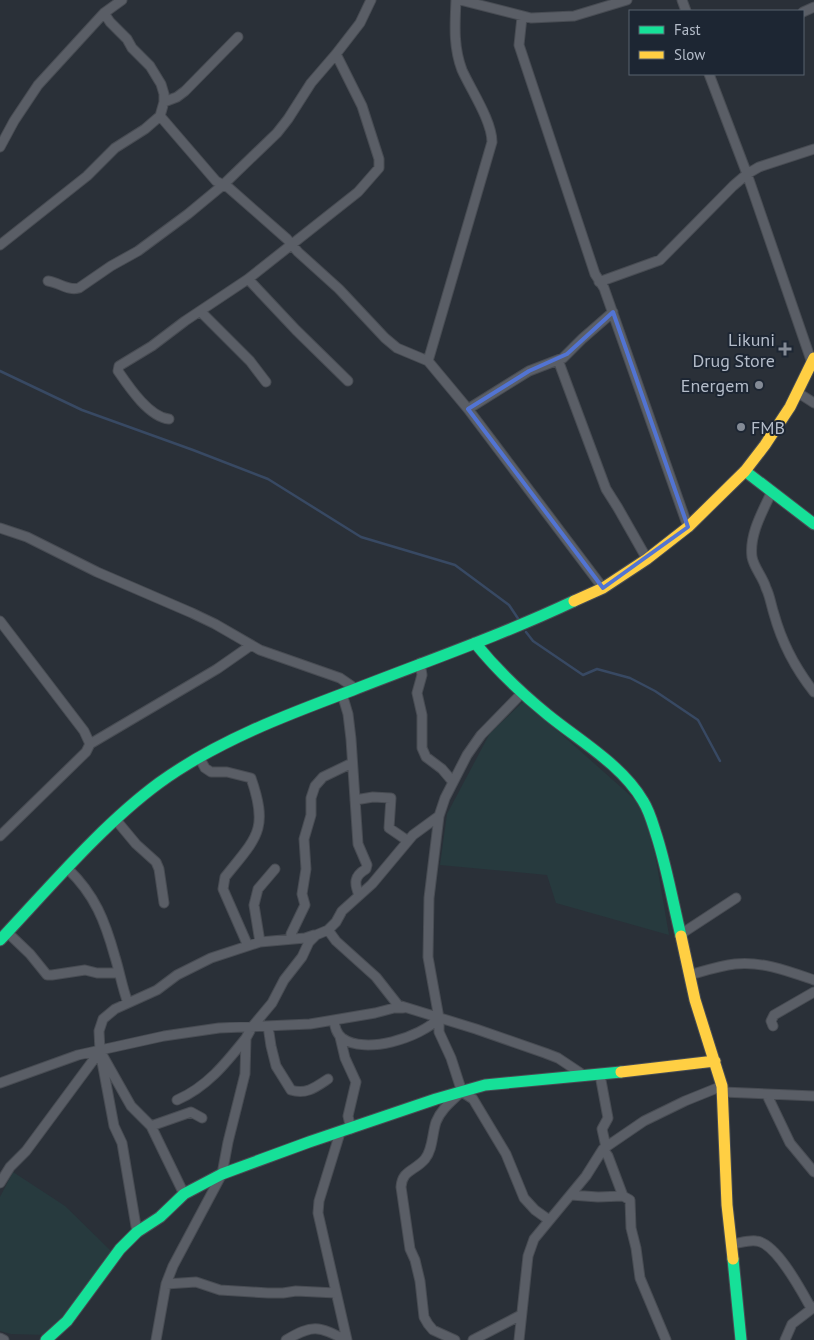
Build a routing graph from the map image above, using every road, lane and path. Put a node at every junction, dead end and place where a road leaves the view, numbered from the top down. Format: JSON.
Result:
{"nodes":[{"id":1,"x":122,"y":0,"type":"edge"},
{"id":2,"x":371,"y":0,"type":"edge"},
{"id":3,"x":458,"y":0,"type":"edge"},
{"id":4,"x":627,"y":0,"type":"edge"},
{"id":5,"x":104,"y":13,"type":"junction"},
{"id":6,"x":522,"y":17,"type":"junction"},
{"id":7,"x":238,"y":37,"type":"dead end"},
{"id":8,"x":336,"y":54,"type":"junction"},
{"id":9,"x":709,"y":75,"type":"edge"},
{"id":10,"x":164,"y":102,"type":"junction"},
{"id":11,"x":160,"y":116,"type":"junction"},
{"id":12,"x":0,"y":147,"type":"edge"},
{"id":13,"x":814,"y":149,"type":"edge"},
{"id":14,"x":747,"y":174,"type":"junction"},
{"id":15,"x":222,"y":185,"type":"junction"},
{"id":16,"x":0,"y":245,"type":"edge"},
{"id":17,"x":293,"y":245,"type":"junction"},
{"id":18,"x":248,"y":279,"type":"junction"},
{"id":19,"x":48,"y":281,"type":"dead end"},
{"id":20,"x":599,"y":282,"type":"junction"},
{"id":21,"x":200,"y":311,"type":"junction"},
{"id":22,"x":613,"y":312,"type":"junction"},
{"id":23,"x":558,"y":360,"type":"junction"},
{"id":24,"x":428,"y":361,"type":"junction"},
{"id":25,"x":813,"y":361,"type":"edge"},
{"id":26,"x":348,"y":381,"type":"dead end"},
{"id":27,"x":266,"y":382,"type":"dead end"},
{"id":28,"x":797,"y":392,"type":"junction"},
{"id":29,"x":814,"y":403,"type":"edge"},
{"id":30,"x":468,"y":409,"type":"junction"},
{"id":31,"x":169,"y":418,"type":"dead end"},
{"id":32,"x":745,"y":471,"type":"junction"},
{"id":33,"x":772,"y":491,"type":"junction"},
{"id":34,"x":814,"y":524,"type":"edge"},
{"id":35,"x":688,"y":527,"type":"junction"},
{"id":36,"x":0,"y":528,"type":"edge"},
{"id":37,"x":647,"y":559,"type":"junction"},
{"id":38,"x":603,"y":588,"type":"junction"},
{"id":39,"x":0,"y":620,"type":"edge"},
{"id":40,"x":475,"y":643,"type":"junction"},
{"id":41,"x":250,"y":646,"type":"junction"},
{"id":42,"x":420,"y":663,"type":"junction"},
{"id":43,"x":356,"y":688,"type":"junction"},
{"id":44,"x":814,"y":692,"type":"edge"},
{"id":45,"x":522,"y":693,"type":"junction"},
{"id":46,"x":342,"y":694,"type":"junction"},
{"id":47,"x":90,"y":744,"type":"junction"},
{"id":48,"x":199,"y":758,"type":"junction"},
{"id":49,"x":352,"y":762,"type":"junction"},
{"id":50,"x":453,"y":782,"type":"junction"},
{"id":51,"x":355,"y":800,"type":"junction"},
{"id":52,"x":439,"y":816,"type":"junction"},
{"id":53,"x":116,"y":820,"type":"junction"},
{"id":54,"x":0,"y":836,"type":"edge"},
{"id":55,"x":408,"y":841,"type":"junction"},
{"id":56,"x":68,"y":869,"type":"junction"},
{"id":57,"x":275,"y":870,"type":"dead end"},
{"id":58,"x":359,"y":895,"type":"junction"},
{"id":59,"x":736,"y":898,"type":"dead end"},
{"id":60,"x":164,"y":903,"type":"dead end"},
{"id":61,"x":328,"y":930,"type":"junction"},
{"id":62,"x":680,"y":934,"type":"junction"},
{"id":63,"x":316,"y":935,"type":"junction"},
{"id":64,"x":4,"y":936,"type":"edge"},
{"id":65,"x":290,"y":939,"type":"junction"},
{"id":66,"x":260,"y":942,"type":"junction"},
{"id":67,"x":248,"y":946,"type":"junction"},
{"id":68,"x":118,"y":973,"type":"junction"},
{"id":69,"x":689,"y":975,"type":"junction"},
{"id":70,"x":814,"y":980,"type":"edge"},
{"id":71,"x":814,"y":992,"type":"edge"},
{"id":72,"x":128,"y":1002,"type":"junction"},
{"id":73,"x":403,"y":1008,"type":"junction"},
{"id":74,"x":439,"y":1018,"type":"junction"},
{"id":75,"x":334,"y":1020,"type":"junction"},
{"id":76,"x":252,"y":1026,"type":"junction"},
{"id":77,"x":268,"y":1026,"type":"junction"},
{"id":78,"x":773,"y":1026,"type":"dead end"},
{"id":79,"x":340,"y":1037,"type":"junction"},
{"id":80,"x":246,"y":1038,"type":"junction"},
{"id":81,"x":100,"y":1051,"type":"junction"},
{"id":82,"x":715,"y":1061,"type":"junction"},
{"id":83,"x":600,"y":1075,"type":"junction"},
{"id":84,"x":585,"y":1076,"type":"junction"},
{"id":85,"x":328,"y":1079,"type":"dead end"},
{"id":86,"x":0,"y":1083,"type":"edge"},
{"id":87,"x":722,"y":1089,"type":"junction"},
{"id":88,"x":462,"y":1092,"type":"junction"},
{"id":89,"x":767,"y":1095,"type":"junction"},
{"id":90,"x":814,"y":1096,"type":"edge"},
{"id":91,"x":177,"y":1100,"type":"dead end"},
{"id":92,"x":202,"y":1118,"type":"dead end"},
{"id":93,"x":151,"y":1126,"type":"junction"},
{"id":94,"x":351,"y":1129,"type":"junction"},
{"id":95,"x":340,"y":1133,"type":"junction"},
{"id":96,"x":604,"y":1148,"type":"junction"},
{"id":97,"x":814,"y":1172,"type":"edge"},
{"id":98,"x":222,"y":1174,"type":"junction"},
{"id":99,"x":0,"y":1183,"type":"edge"},
{"id":100,"x":184,"y":1194,"type":"junction"},
{"id":101,"x":571,"y":1196,"type":"junction"},
{"id":102,"x":623,"y":1196,"type":"junction"},
{"id":103,"x":549,"y":1220,"type":"junction"},
{"id":104,"x":137,"y":1232,"type":"junction"},
{"id":105,"x":733,"y":1244,"type":"junction"},
{"id":106,"x":166,"y":1284,"type":"junction"},
{"id":107,"x":336,"y":1293,"type":"junction"},
{"id":108,"x":812,"y":1308,"type":"edge"},
{"id":109,"x":521,"y":1315,"type":"junction"},
{"id":110,"x":0,"y":1338,"type":"edge"},
{"id":111,"x":4,"y":1340,"type":"edge"},
{"id":112,"x":46,"y":1340,"type":"edge"},
{"id":113,"x":156,"y":1340,"type":"edge"},
{"id":114,"x":286,"y":1340,"type":"edge"},
{"id":115,"x":346,"y":1340,"type":"edge"},
{"id":116,"x":455,"y":1340,"type":"edge"},
{"id":117,"x":473,"y":1340,"type":"edge"},
{"id":118,"x":519,"y":1340,"type":"edge"},
{"id":119,"x":666,"y":1340,"type":"edge"},
{"id":120,"x":741,"y":1340,"type":"edge"},
{"id":121,"x":785,"y":1340,"type":"edge"}],
"edges":[{"from":1,"to":5,"type":"street"},
{"from":2,"to":8,"type":"street"},
{"from":3,"to":6,"type":"street"},
{"from":3,"to":24,"type":"street"},
{"from":4,"to":6,"type":"street"},
{"from":5,"to":10,"type":"street"},
{"from":5,"to":12,"type":"street"},
{"from":6,"to":20,"type":"street"},
{"from":7,"to":10,"type":"street"},
{"from":8,"to":15,"type":"street"},
{"from":8,"to":17,"type":"street"},
{"from":9,"to":14,"type":"street"},
{"from":10,"to":11,"type":"street"},
{"from":11,"to":15,"type":"street"},
{"from":11,"to":16,"type":"street"},
{"from":13,"to":14,"type":"street"},
{"from":14,"to":20,"type":"street"},
{"from":14,"to":25,"type":"street"},
{"from":15,"to":17,"type":"street"},
{"from":15,"to":19,"type":"street"},
{"from":17,"to":18,"type":"street"},
{"from":17,"to":24,"type":"street"},
{"from":18,"to":21,"type":"street"},
{"from":18,"to":26,"type":"street"},
{"from":20,"to":22,"type":"street"},
{"from":21,"to":27,"type":"street"},
{"from":21,"to":31,"type":"street"},
{"from":22,"to":23,"type":"street"},
{"from":22,"to":35,"type":"street"},
{"from":23,"to":30,"type":"street"},
{"from":23,"to":37,"type":"street"},
{"from":24,"to":30,"type":"street"},
{"from":25,"to":28,"type":"street"},
{"from":28,"to":29,"type":"street"},
{"from":28,"to":32,"type":"street"},
{"from":30,"to":38,"type":"street"},
{"from":32,"to":33,"type":"street"},
{"from":32,"to":35,"type":"street"},
{"from":33,"to":34,"type":"street"},
{"from":33,"to":44,"type":"street"},
{"from":35,"to":37,"type":"street"},
{"from":36,"to":41,"type":"street"},
{"from":37,"to":38,"type":"street"},
{"from":38,"to":40,"type":"street"},
{"from":39,"to":47,"type":"street"},
{"from":40,"to":42,"type":"street"},
{"from":40,"to":45,"type":"street"},
{"from":41,"to":43,"type":"street"},
{"from":41,"to":47,"type":"street"},
{"from":42,"to":43,"type":"street"},
{"from":42,"to":50,"type":"street"},
{"from":43,"to":46,"type":"street"},
{"from":45,"to":50,"type":"street"},
{"from":45,"to":62,"type":"street"},
{"from":46,"to":48,"type":"street"},
{"from":46,"to":49,"type":"street"},
{"from":47,"to":54,"type":"street"},
{"from":48,"to":53,"type":"street"},
{"from":48,"to":67,"type":"street"},
{"from":49,"to":51,"type":"street"},
{"from":49,"to":65,"type":"street"},
{"from":50,"to":52,"type":"street"},
{"from":51,"to":55,"type":"street"},
{"from":51,"to":58,"type":"street"},
{"from":52,"to":55,"type":"street"},
{"from":52,"to":74,"type":"street"},
{"from":53,"to":56,"type":"street"},
{"from":53,"to":60,"type":"street"},
{"from":55,"to":58,"type":"street"},
{"from":56,"to":64,"type":"street"},
{"from":56,"to":68,"type":"street"},
{"from":57,"to":66,"type":"street"},
{"from":58,"to":61,"type":"street"},
{"from":59,"to":62,"type":"street"},
{"from":61,"to":63,"type":"street"},
{"from":61,"to":73,"type":"street"},
{"from":62,"to":69,"type":"street"},
{"from":63,"to":65,"type":"street"},
{"from":63,"to":76,"type":"street"},
{"from":64,"to":68,"type":"street"},
{"from":65,"to":66,"type":"street"},
{"from":66,"to":67,"type":"street"},
{"from":67,"to":72,"type":"street"},
{"from":68,"to":72,"type":"street"},
{"from":69,"to":70,"type":"street"},
{"from":69,"to":82,"type":"street"},
{"from":71,"to":78,"type":"street"},
{"from":72,"to":81,"type":"street"},
{"from":73,"to":74,"type":"street"},
{"from":73,"to":75,"type":"street"},
{"from":74,"to":79,"type":"street"},
{"from":74,"to":84,"type":"street"},
{"from":74,"to":88,"type":"street"},
{"from":75,"to":77,"type":"street"},
{"from":75,"to":79,"type":"street"},
{"from":76,"to":77,"type":"street"},
{"from":76,"to":80,"type":"street"},
{"from":76,"to":81,"type":"street"},
{"from":77,"to":85,"type":"street"},
{"from":79,"to":94,"type":"street"},
{"from":80,"to":91,"type":"street"},
{"from":80,"to":98,"type":"street"},
{"from":81,"to":86,"type":"street"},
{"from":81,"to":93,"type":"street"},
{"from":81,"to":99,"type":"street"},
{"from":81,"to":104,"type":"street"},
{"from":82,"to":83,"type":"street"},
{"from":82,"to":87,"type":"street"},
{"from":83,"to":84,"type":"street"},
{"from":83,"to":96,"type":"street"},
{"from":84,"to":88,"type":"street"},
{"from":87,"to":89,"type":"street"},
{"from":87,"to":96,"type":"street"},
{"from":87,"to":105,"type":"street"},
{"from":88,"to":94,"type":"street"},
{"from":88,"to":103,"type":"street"},
{"from":88,"to":116,"type":"street"},
{"from":89,"to":90,"type":"street"},
{"from":89,"to":97,"type":"street"},
{"from":92,"to":93,"type":"street"},
{"from":93,"to":100,"type":"street"},
{"from":94,"to":95,"type":"street"},
{"from":95,"to":98,"type":"street"},
{"from":95,"to":107,"type":"street"},
{"from":96,"to":101,"type":"street"},
{"from":96,"to":102,"type":"street"},
{"from":98,"to":100,"type":"street"},
{"from":98,"to":106,"type":"street"},
{"from":100,"to":104,"type":"street"},
{"from":101,"to":102,"type":"street"},
{"from":101,"to":103,"type":"street"},
{"from":102,"to":119,"type":"street"},
{"from":103,"to":109,"type":"street"},
{"from":104,"to":112,"type":"street"},
{"from":105,"to":108,"type":"street"},
{"from":105,"to":120,"type":"street"},
{"from":106,"to":107,"type":"street"},
{"from":106,"to":113,"type":"street"},
{"from":107,"to":115,"type":"street"},
{"from":108,"to":121,"type":"street"},
{"from":109,"to":117,"type":"street"},
{"from":109,"to":118,"type":"street"},
{"from":110,"to":111,"type":"street"},
{"from":114,"to":115,"type":"street"}]}
